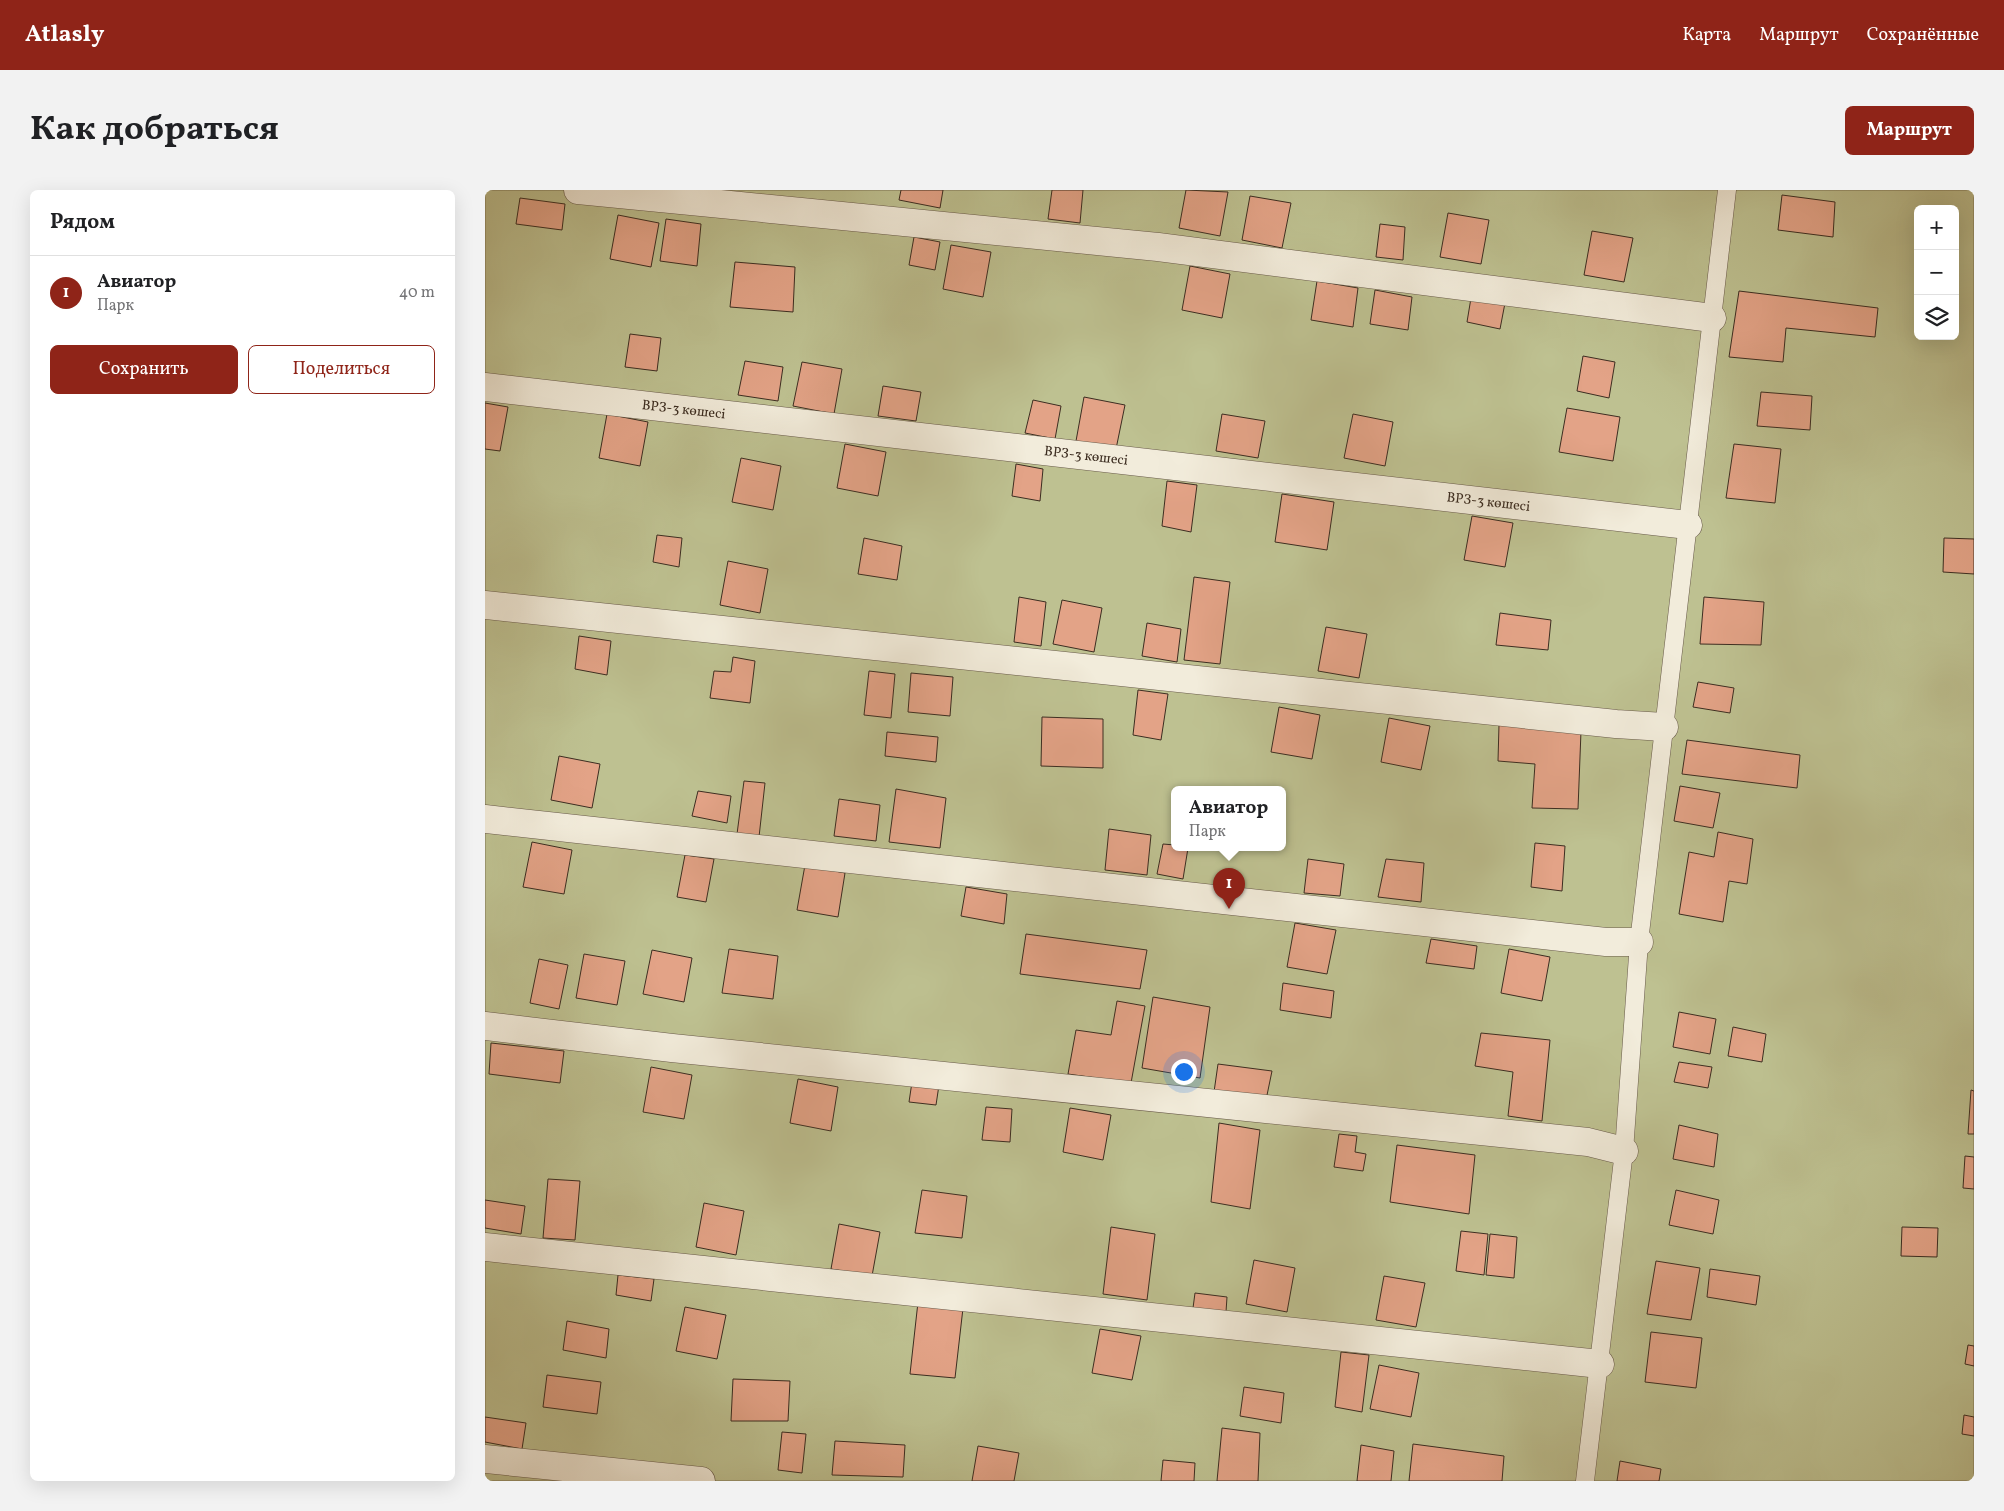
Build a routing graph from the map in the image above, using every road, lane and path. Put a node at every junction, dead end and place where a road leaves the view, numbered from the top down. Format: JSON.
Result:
{"nodes":[{"id":1,"x":578,"y":190,"type":"edge"},
{"id":2,"x":1727,"y":190,"type":"edge"},
{"id":3,"x":1712,"y":318,"type":"junction"},
{"id":4,"x":485,"y":387,"type":"edge"},
{"id":5,"x":1688,"y":524,"type":"junction"},
{"id":6,"x":485,"y":605,"type":"edge"},
{"id":7,"x":1665,"y":727,"type":"junction"},
{"id":8,"x":485,"y":819,"type":"edge"},
{"id":9,"x":1639,"y":942,"type":"junction"},
{"id":10,"x":485,"y":1026,"type":"edge"},
{"id":11,"x":1624,"y":1151,"type":"junction"},
{"id":12,"x":485,"y":1247,"type":"edge"},
{"id":13,"x":1600,"y":1364,"type":"junction"},
{"id":14,"x":485,"y":1459,"type":"edge"},
{"id":15,"x":701,"y":1481,"type":"edge"},
{"id":16,"x":1585,"y":1481,"type":"edge"}],
"edges":[{"from":1,"to":3,"type":"street"},
{"from":2,"to":3,"type":"lane"},
{"from":3,"to":5,"type":"lane"},
{"from":4,"to":5,"type":"street","name":"ВРЗ-3 көшесі"},
{"from":5,"to":7,"type":"lane"},
{"from":6,"to":7,"type":"street"},
{"from":7,"to":9,"type":"lane"},
{"from":8,"to":9,"type":"street"},
{"from":9,"to":11,"type":"lane"},
{"from":10,"to":11,"type":"street"},
{"from":11,"to":13,"type":"lane"},
{"from":12,"to":13,"type":"street"},
{"from":13,"to":16,"type":"lane"},
{"from":14,"to":15,"type":"street"}]}
